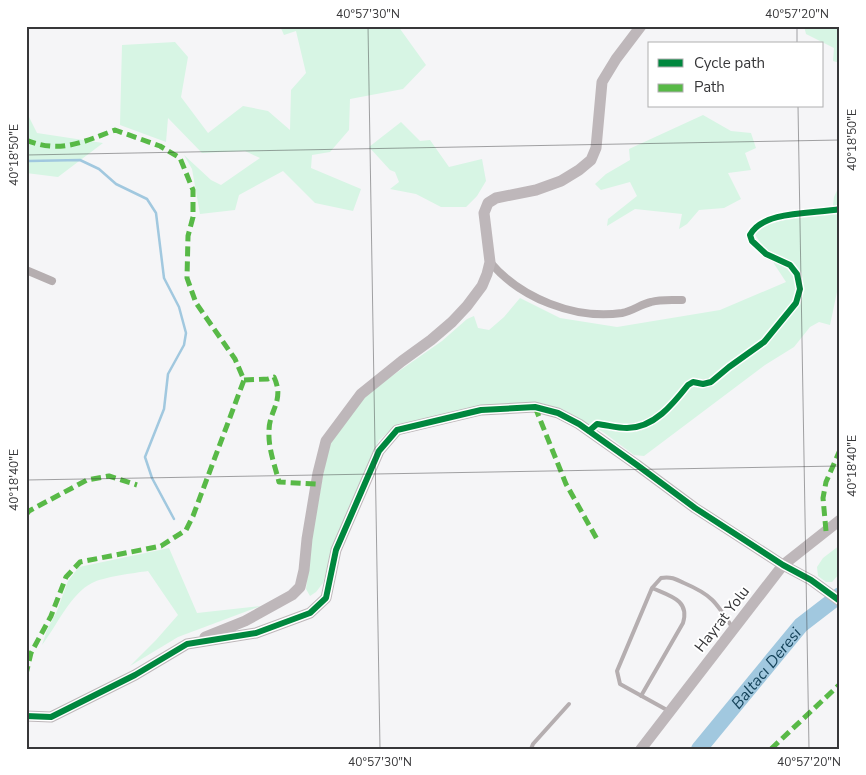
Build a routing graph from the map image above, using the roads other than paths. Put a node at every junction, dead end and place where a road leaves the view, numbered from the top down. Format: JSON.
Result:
{"nodes":[{"id":1,"x":641,"y":26,"type":"edge"},
{"id":2,"x":840,"y":209,"type":"edge"},
{"id":3,"x":490,"y":262,"type":"junction"},
{"id":4,"x":26,"y":270,"type":"edge"},
{"id":5,"x":52,"y":281,"type":"dead end"},
{"id":6,"x":682,"y":300,"type":"dead end"},
{"id":7,"x":589,"y":431,"type":"junction"},
{"id":8,"x":840,"y":520,"type":"edge"},
{"id":9,"x":783,"y":565,"type":"junction"},
{"id":10,"x":652,"y":588,"type":"junction"},
{"id":11,"x":840,"y":601,"type":"edge"},
{"id":12,"x":734,"y":629,"type":"junction"},
{"id":13,"x":187,"y":644,"type":"junction"},
{"id":14,"x":641,"y":696,"type":"junction"},
{"id":15,"x":569,"y":704,"type":"dead end"},
{"id":16,"x":670,"y":711,"type":"junction"},
{"id":17,"x":26,"y":716,"type":"edge"},
{"id":18,"x":531,"y":749,"type":"edge"},
{"id":19,"x":641,"y":749,"type":"edge"}],
"edges":[{"from":1,"to":3,"type":"street"},
{"from":2,"to":7,"type":"street"},
{"from":3,"to":6,"type":"street"},
{"from":3,"to":13,"type":"street"},
{"from":4,"to":5,"type":"street"},
{"from":7,"to":9,"type":"street"},
{"from":7,"to":13,"type":"street"},
{"from":8,"to":9,"type":"street","name":"Hayrat Yolu"},
{"from":9,"to":11,"type":"street"},
{"from":9,"to":12,"type":"street","name":"Hayrat Yolu"},
{"from":10,"to":12,"type":"lane"},
{"from":10,"to":14,"type":"lane"},
{"from":10,"to":14,"type":"lane"},
{"from":12,"to":16,"type":"street","name":"Hayrat Yolu"},
{"from":13,"to":17,"type":"street"},
{"from":14,"to":16,"type":"lane"},
{"from":15,"to":18,"type":"lane"},
{"from":16,"to":19,"type":"street","name":"Hayrat Yolu"}]}
